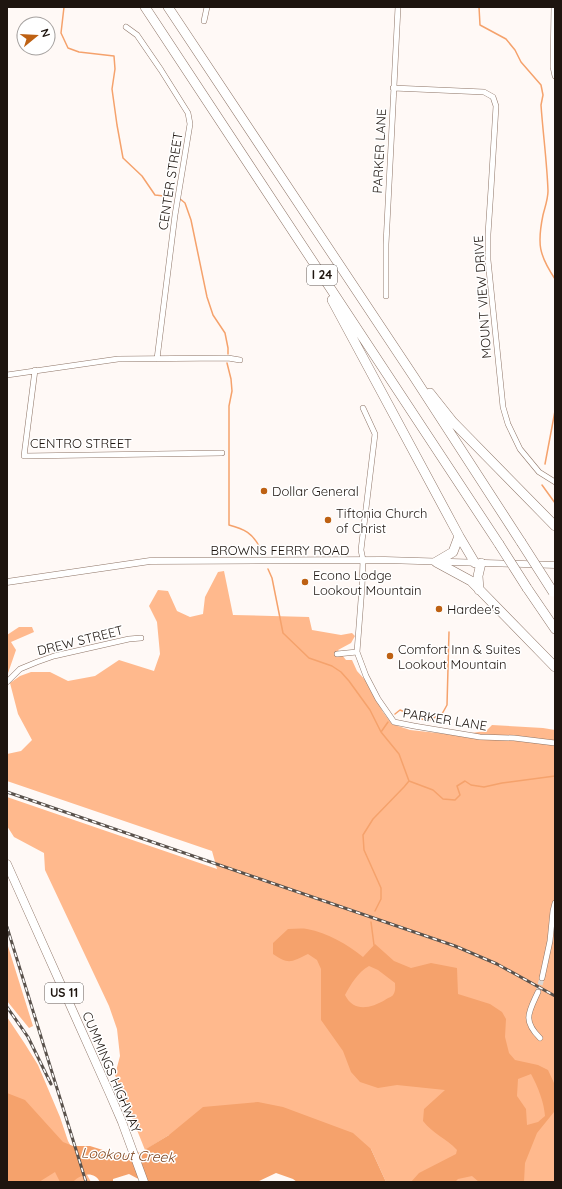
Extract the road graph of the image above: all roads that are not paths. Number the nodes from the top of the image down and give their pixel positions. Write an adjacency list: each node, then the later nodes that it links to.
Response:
1 (145, 7): 10 (highway, I 24)
2 (168, 7): 16 (highway, I 24)
3 (206, 7): 6 (street)
4 (398, 7): 9 (street, PARKER LANE)
5 (554, 7): 8 (street)
6 (204, 21)
7 (126, 27): 12 (street, CENTER STREET)
8 (555, 76)
9 (393, 88): 11 (street, PARKER LANE); 19 (street, MOUNT VIEW DRIVE)
10 (303, 247): 21 (highway); 29 (highway, I 24, bridge)
11 (386, 296)
12 (157, 359): 13 (street); 14 (street)
13 (240, 360)
14 (35, 370): 15 (street); 18 (street, CENTRO STREET)
15 (7, 375)
16 (414, 378): 20 (highway); 28 (highway, I 24, bridge)
17 (363, 408): 22 (street, PARKER LANE)
18 (222, 453)
19 (555, 482)
20 (555, 526)
21 (459, 536): 23 (highway); 24 (highway)
22 (364, 560): 23 (street, BROWNS FERRY ROAD); 26 (street, BROWNS FERRY ROAD); 31 (street, PARKER LANE)
23 (436, 562): 24 (street, BROWNS FERRY ROAD); 27 (highway)
24 (478, 563): 25 (street, BROWNS FERRY ROAD); 27 (highway)
25 (555, 565)
26 (7, 582)
27 (479, 590): 33 (highway)
28 (554, 593)
29 (555, 629)
30 (141, 638): 34 (street, DREW STREET)
31 (357, 652): 32 (street); 35 (street, PARKER LANE)
32 (337, 654)
33 (555, 667)
34 (7, 682)
35 (555, 743)
36 (7, 864): 41 (main road, CUMMINGS HIGHWAY / US 11)
37 (555, 903): 38 (street)
38 (542, 978)
39 (538, 992): 40 (street)
40 (540, 1038)
41 (144, 1182)

